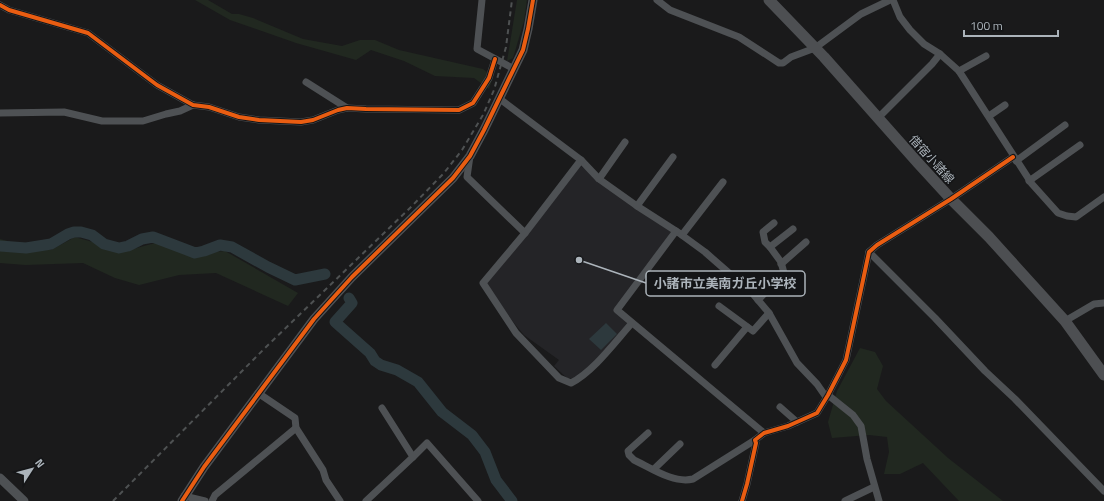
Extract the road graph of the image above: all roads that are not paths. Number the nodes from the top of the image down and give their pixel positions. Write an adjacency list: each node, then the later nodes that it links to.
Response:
1 (482, 0): 10 (street)
2 (533, 0): 11 (street)
3 (657, 0): 7 (street)
4 (769, 0): 7 (main road, 借宿小諸線)
5 (891, 0): 7 (street); 8 (street)
6 (0, 5): 15 (street)
7 (815, 48): 20 (main road, 借宿小諸線)
8 (940, 54): 12 (street); 20 (street)
9 (986, 56): 12 (street)
10 (495, 59): 11 (street); 17 (street)
11 (514, 69): 14 (street)
12 (959, 71): 19 (street)
13 (306, 82): 17 (street)
14 (500, 99): 24 (street); 27 (street)
15 (193, 105): 17 (street); 18 (street)
16 (1005, 105): 19 (street)
17 (347, 108)
18 (0, 113)
19 (989, 116): 26 (street)
20 (878, 118): 32 (main road, 借宿小諸線)
21 (1066, 125): 26 (street)
22 (625, 142): 28 (street)
23 (1080, 145): 29 (street)
24 (470, 156): 36 (street); 51 (street)
25 (673, 157): 33 (street)
26 (1015, 159): 29 (street); 32 (street)
27 (581, 160): 28 (street); 36 (street)
28 (599, 178): 33 (street)
29 (1030, 181): 31 (street)
30 (723, 182): 37 (street)
31 (1104, 197)
32 (951, 199): 40 (street); 46 (main road, 借宿小諸線)
33 (637, 206): 37 (street)
34 (774, 223): 39 (street)
35 (793, 229): 39 (street)
36 (525, 233): 47 (street)
37 (679, 233): 42 (street); 47 (street)
38 (806, 242): 41 (street)
39 (770, 247): 41 (street)
40 (869, 252): 52 (street); 65 (street)
41 (781, 264): 42 (street)
42 (758, 300): 45 (street)
43 (1104, 303): 46 (street)
44 (719, 306): 48 (street)
45 (770, 313): 48 (street); 52 (street)
46 (1065, 321): 50 (main road, 借宿小諸線)
47 (632, 323): 58 (street)
48 (747, 327): 49 (street)
49 (716, 365)
50 (1104, 374)
51 (258, 393): 56 (street); 66 (street)
52 (827, 396): 55 (street); 64 (street)
53 (780, 407): 55 (street)
54 (382, 408): 61 (street)
55 (797, 422): 58 (street)
56 (296, 428): 69 (street); 70 (street)
57 (648, 433): 62 (street)
58 (764, 433): 59 (street)
59 (755, 440): 62 (street); 73 (street)
60 (680, 444): 62 (street)
61 (413, 457): 71 (street); 72 (street)
62 (654, 469)
63 (0, 478): 67 (street)
64 (874, 487): 74 (street); 75 (street)
65 (1104, 491)
66 (183, 498): 68 (street)
67 (24, 501)
68 (206, 501)
69 (212, 501)
70 (340, 501)
71 (366, 501)
72 (478, 501)
73 (742, 501)
74 (845, 501)
75 (879, 501)

